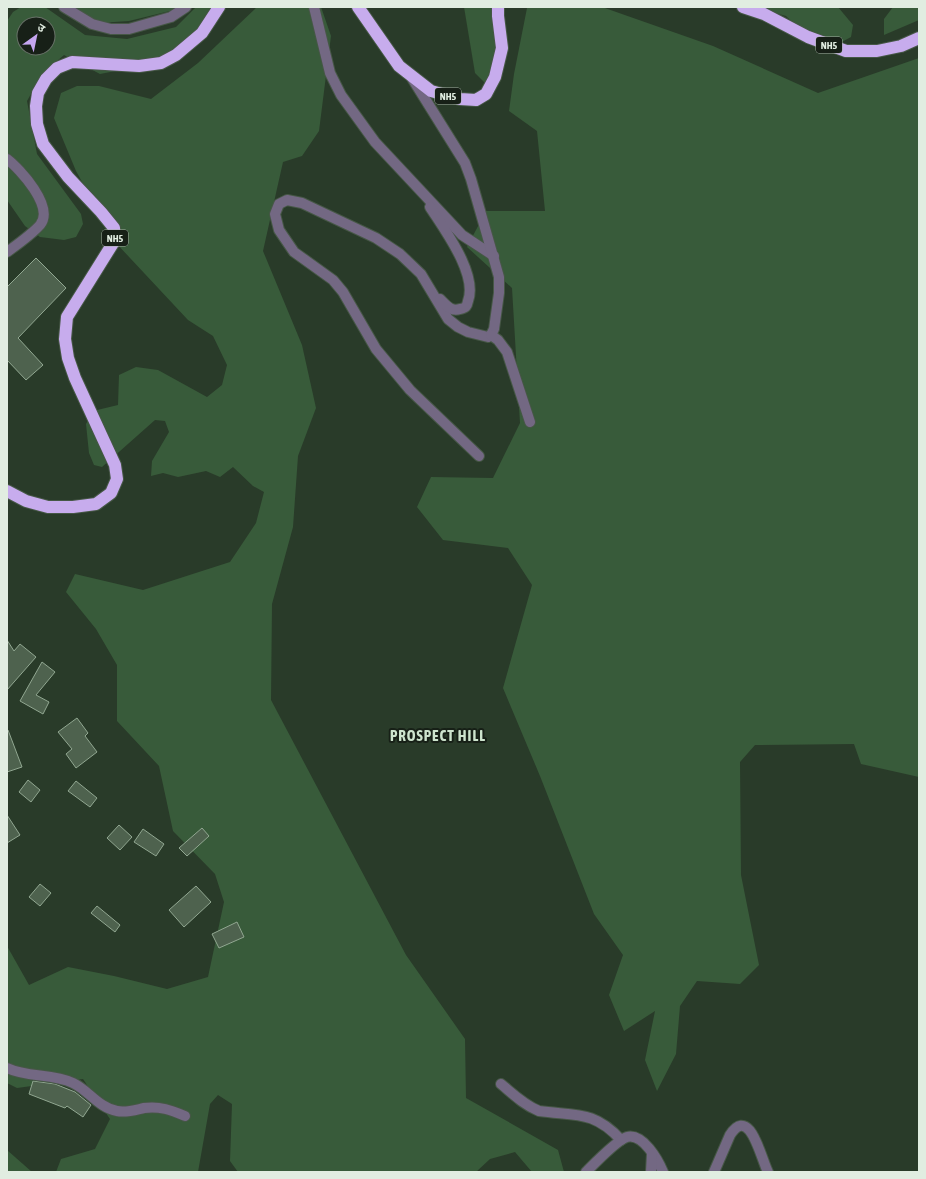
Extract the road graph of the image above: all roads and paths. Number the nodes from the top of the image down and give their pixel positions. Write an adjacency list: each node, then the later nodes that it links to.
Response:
1 (64, 7): 2 (street)
2 (186, 7)
3 (219, 7): 18 (highway, NH5)
4 (314, 7): 11 (street)
5 (358, 7): 9 (highway, NH5)
6 (498, 7): 9 (highway, NH5)
7 (743, 7): 8 (highway, NH5)
8 (919, 38)
9 (410, 74): 13 (street)
10 (7, 159): 12 (street)
11 (414, 184): 13 (street); 14 (street)
12 (7, 252)
13 (494, 256): 15 (street)
14 (430, 289): 15 (street); 17 (street)
15 (491, 335): 16 (street)
16 (530, 422)
17 (479, 456)
18 (7, 491)
19 (7, 1068): 21 (street)
20 (501, 1084): 22 (street)
21 (185, 1116)
22 (621, 1140): 23 (street); 24 (street)
23 (652, 1153): 25 (street); 26 (street)
24 (586, 1172)
25 (651, 1172)
26 (663, 1172)
27 (714, 1172): 28 (street)
28 (768, 1172)

